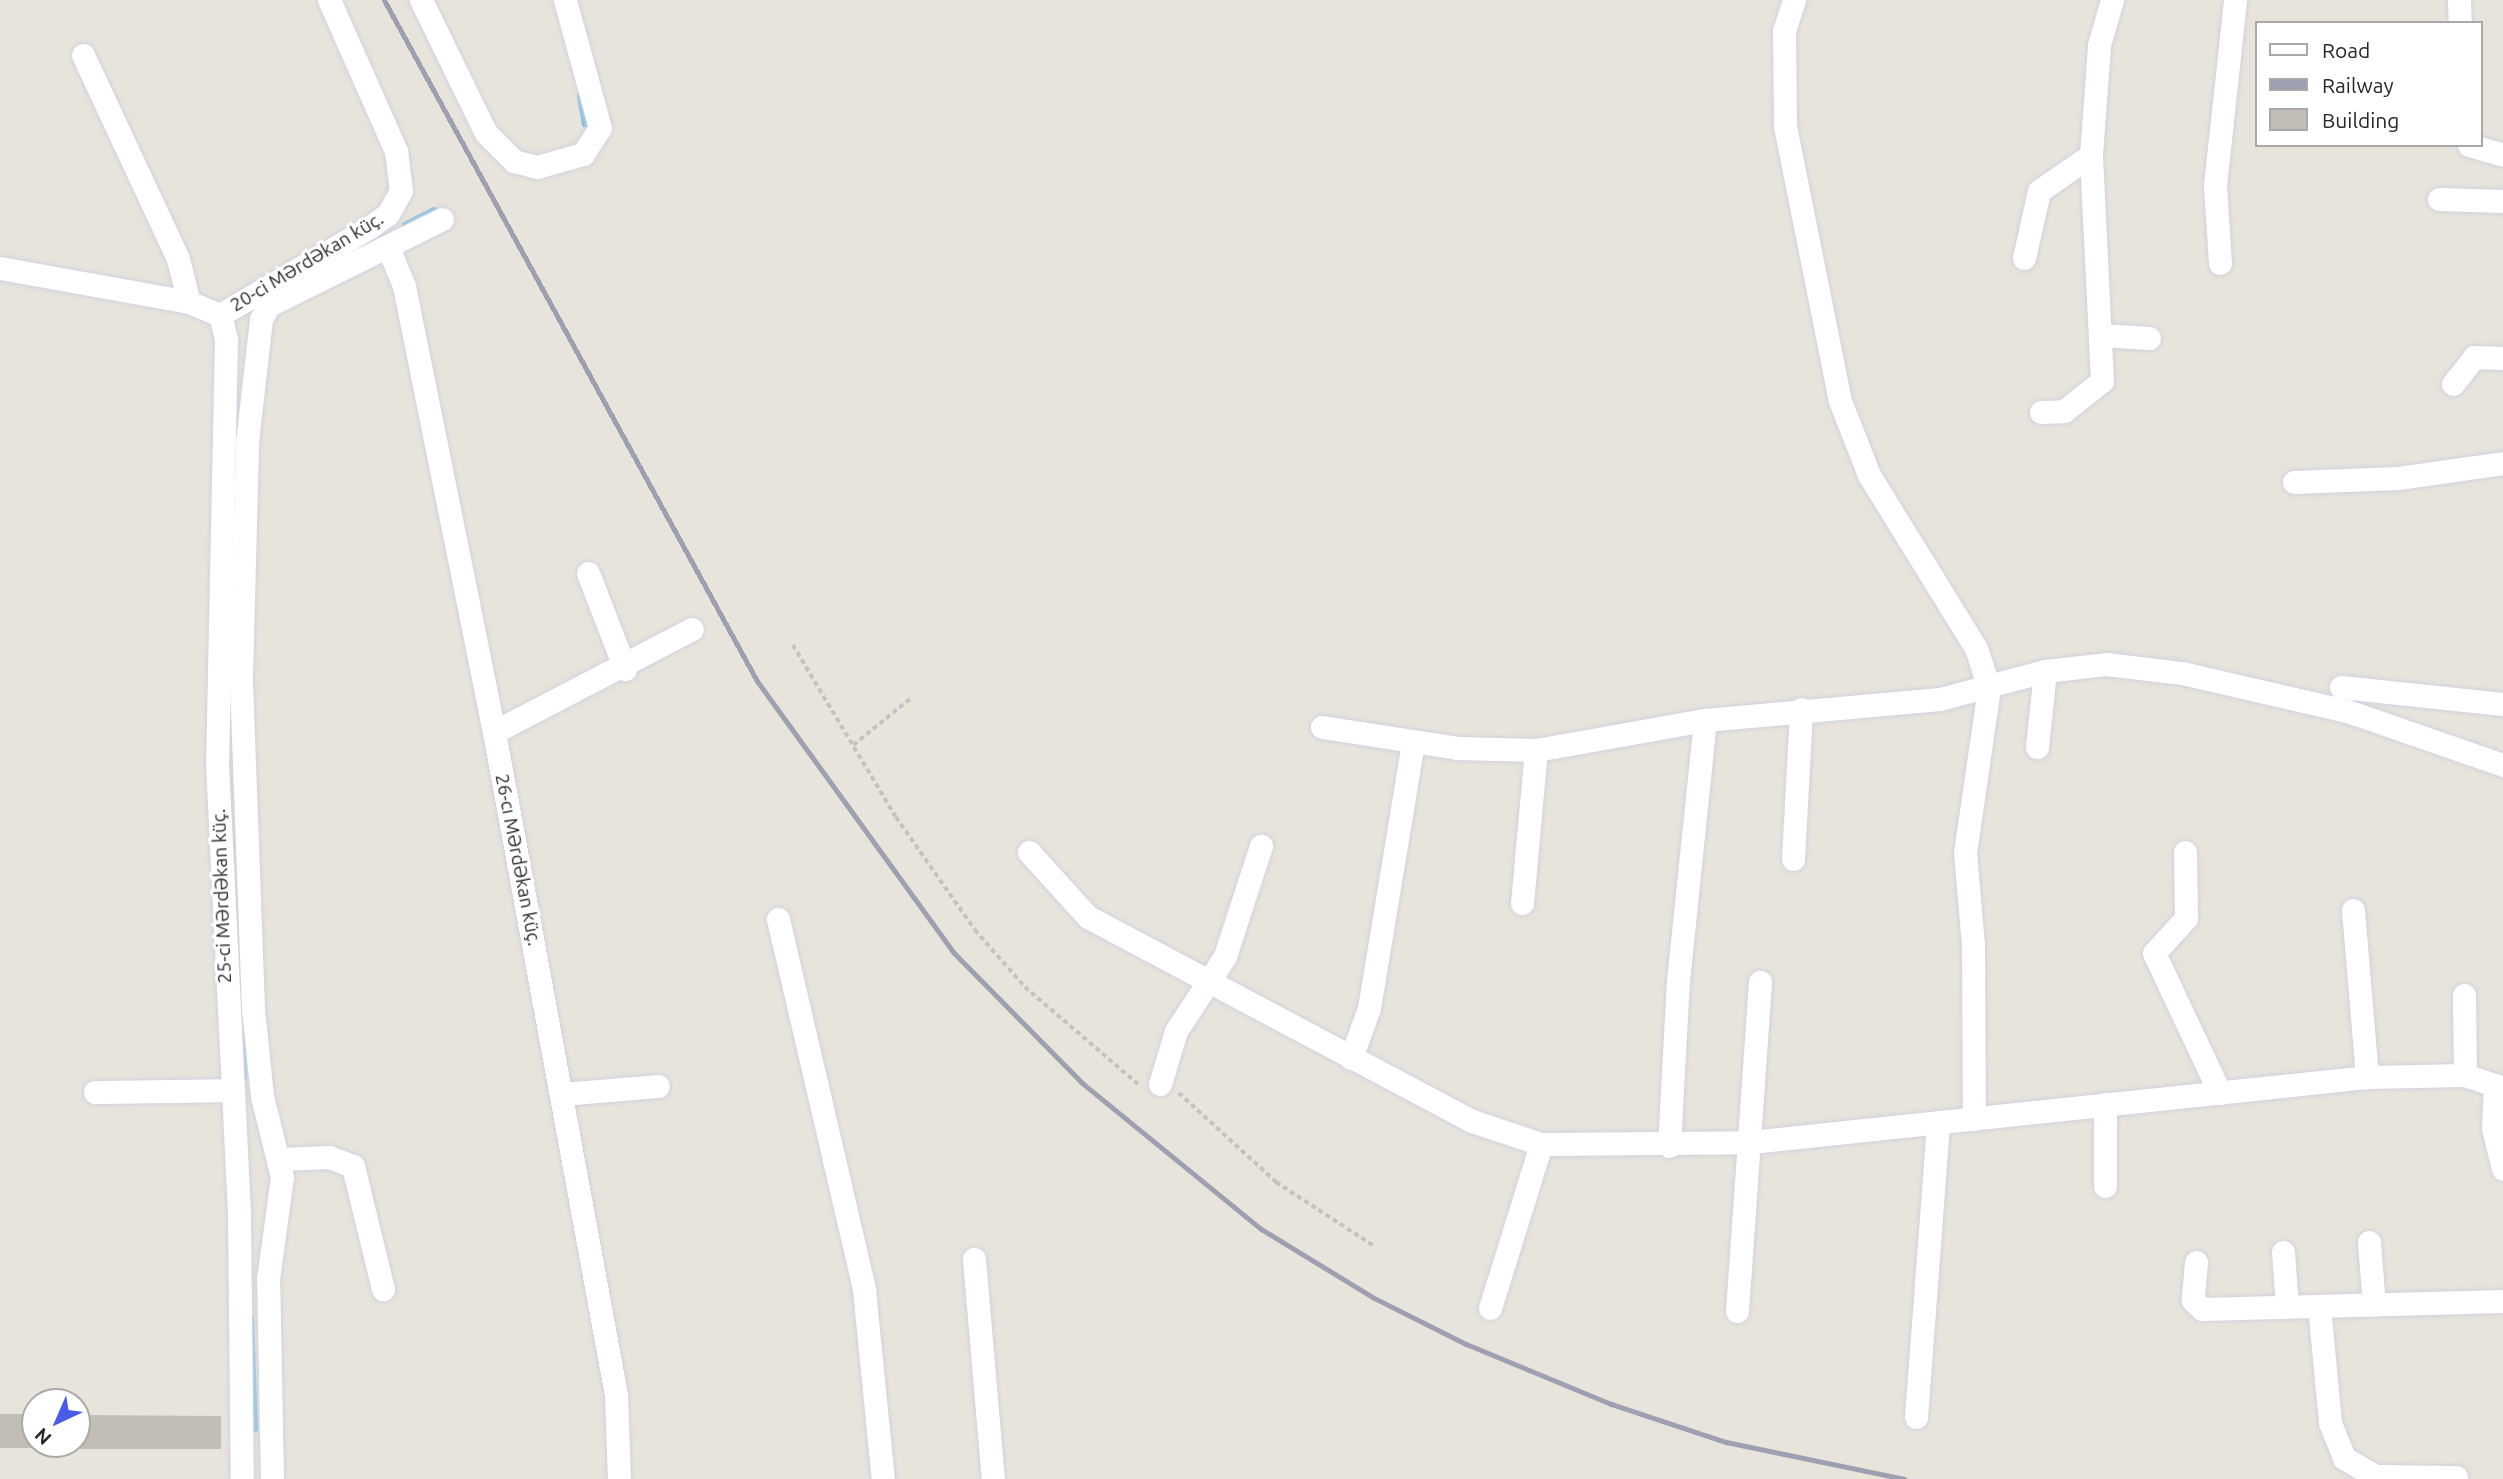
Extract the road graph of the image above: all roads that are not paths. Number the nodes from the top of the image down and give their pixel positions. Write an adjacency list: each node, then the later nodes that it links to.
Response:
1 (329, 0): 21 (street, 20-ci Mərdəkan küç.)
2 (421, 0): 3 (street)
3 (565, 0)
4 (1794, 0): 34 (street)
5 (2112, 0): 11 (street)
6 (2235, 0): 18 (street)
7 (2459, 0): 8 (street)
8 (2460, 21)
9 (83, 55): 20 (street)
10 (2476, 147): 12 (street)
11 (2091, 155): 17 (street); 22 (street)
12 (2503, 155)
13 (2439, 199): 14 (street)
14 (2503, 201)
15 (442, 219): 16 (street)
16 (388, 247): 39 (street, 26-cı Mərdəkan küç.); 70 (street)
17 (2024, 258)
18 (2220, 263)
19 (0, 268): 20 (street, 20-ci Mərdəkan küç.)
20 (189, 302): 21 (street, 20-ci Mərdəkan küç.)
21 (220, 314): 60 (street, 25-ci Mərdəkan küç.)
22 (2101, 335): 23 (street); 26 (street)
23 (2149, 338)
24 (2503, 358): 25 (street)
25 (2453, 384)
26 (2040, 412)
27 (2503, 463): 28 (street)
28 (2294, 482)
29 (588, 573): 31 (street)
30 (692, 629): 31 (street)
31 (625, 669): 39 (street)
32 (2045, 671): 34 (street); 41 (street); 43 (street)
33 (2341, 687): 35 (street)
34 (1989, 688): 36 (street); 65 (street)
35 (2503, 704)
36 (1801, 709): 37 (street); 47 (street)
37 (1705, 720): 42 (street); 69 (street)
38 (1322, 727): 40 (street)
39 (494, 732): 63 (street, 26-cı Mərdəkan küç.)
40 (1413, 742): 42 (street); 54 (street)
41 (2037, 747)
42 (1536, 750): 48 (street)
43 (2503, 765)
44 (1261, 846): 52 (street)
45 (1028, 852): 52 (street)
46 (2185, 852): 62 (street)
47 (1793, 859)
48 (1522, 903)
49 (2353, 910): 56 (street)
50 (778, 919): 89 (street)
51 (1760, 982): 67 (street)
52 (1208, 985): 54 (street); 57 (street)
53 (2465, 995): 55 (street)
54 (1351, 1058): 68 (street)
55 (2465, 1075): 56 (street); 59 (street)
56 (2367, 1077): 62 (street)
57 (1160, 1084)
58 (658, 1086): 63 (street)
59 (2499, 1086): 71 (street)
60 (230, 1090): 61 (street); 86 (street, 25-ci Mərdəkan küç.)
61 (95, 1092)
62 (2220, 1093): 64 (street)
63 (561, 1094): 88 (street, 26-cı Mərdəkan küç.)
64 (2105, 1104): 65 (street); 72 (street)
65 (1974, 1119): 66 (street)
66 (1938, 1124): 67 (street); 84 (street)
67 (1751, 1142): 69 (street); 83 (street)
68 (1541, 1144): 69 (street); 82 (street)
69 (1669, 1146)
70 (280, 1159): 77 (street); 87 (street)
71 (2503, 1169)
72 (2105, 1186)
73 (2369, 1242): 79 (street)
74 (2283, 1252): 81 (street)
75 (974, 1259): 90 (street)
76 (2196, 1262): 81 (street)
77 (383, 1289)
78 (2503, 1301): 79 (street)
79 (2374, 1305): 80 (street)
80 (2319, 1306): 81 (street); 85 (street)
81 (2287, 1307)
82 (1490, 1308)
83 (1737, 1311)
84 (1916, 1418)
85 (2456, 1477)
86 (242, 1479)
87 (272, 1479)
88 (618, 1479)
89 (883, 1479)
90 (993, 1479)

